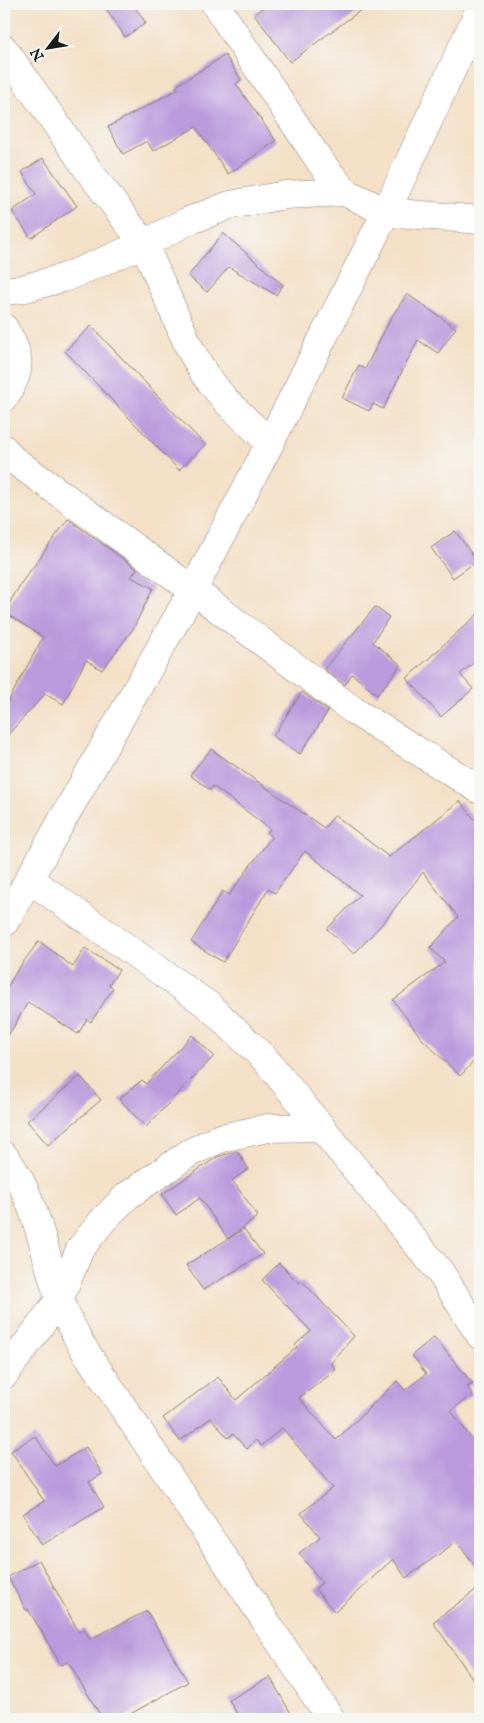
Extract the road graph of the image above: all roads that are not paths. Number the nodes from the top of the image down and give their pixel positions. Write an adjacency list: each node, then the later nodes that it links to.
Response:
1 (215, 4): 4 (street)
2 (480, 9): 5 (street)
3 (4, 49): 7 (street)
4 (345, 192): 5 (street); 7 (street)
5 (386, 212): 6 (street); 11 (street)
6 (480, 220)
7 (144, 244): 8 (street); 11 (street)
8 (4, 291)
9 (4, 328): 10 (street)
10 (4, 397)
11 (270, 443): 13 (street)
12 (4, 449): 13 (street)
13 (193, 590): 14 (street); 15 (street)
14 (480, 790)
15 (29, 879): 16 (street); 17 (street)
16 (4, 923)
17 (321, 1127): 19 (street); 20 (street)
18 (4, 1156): 19 (street)
19 (59, 1300): 21 (street); 22 (street)
20 (480, 1335)
21 (4, 1375)
22 (331, 1719)

